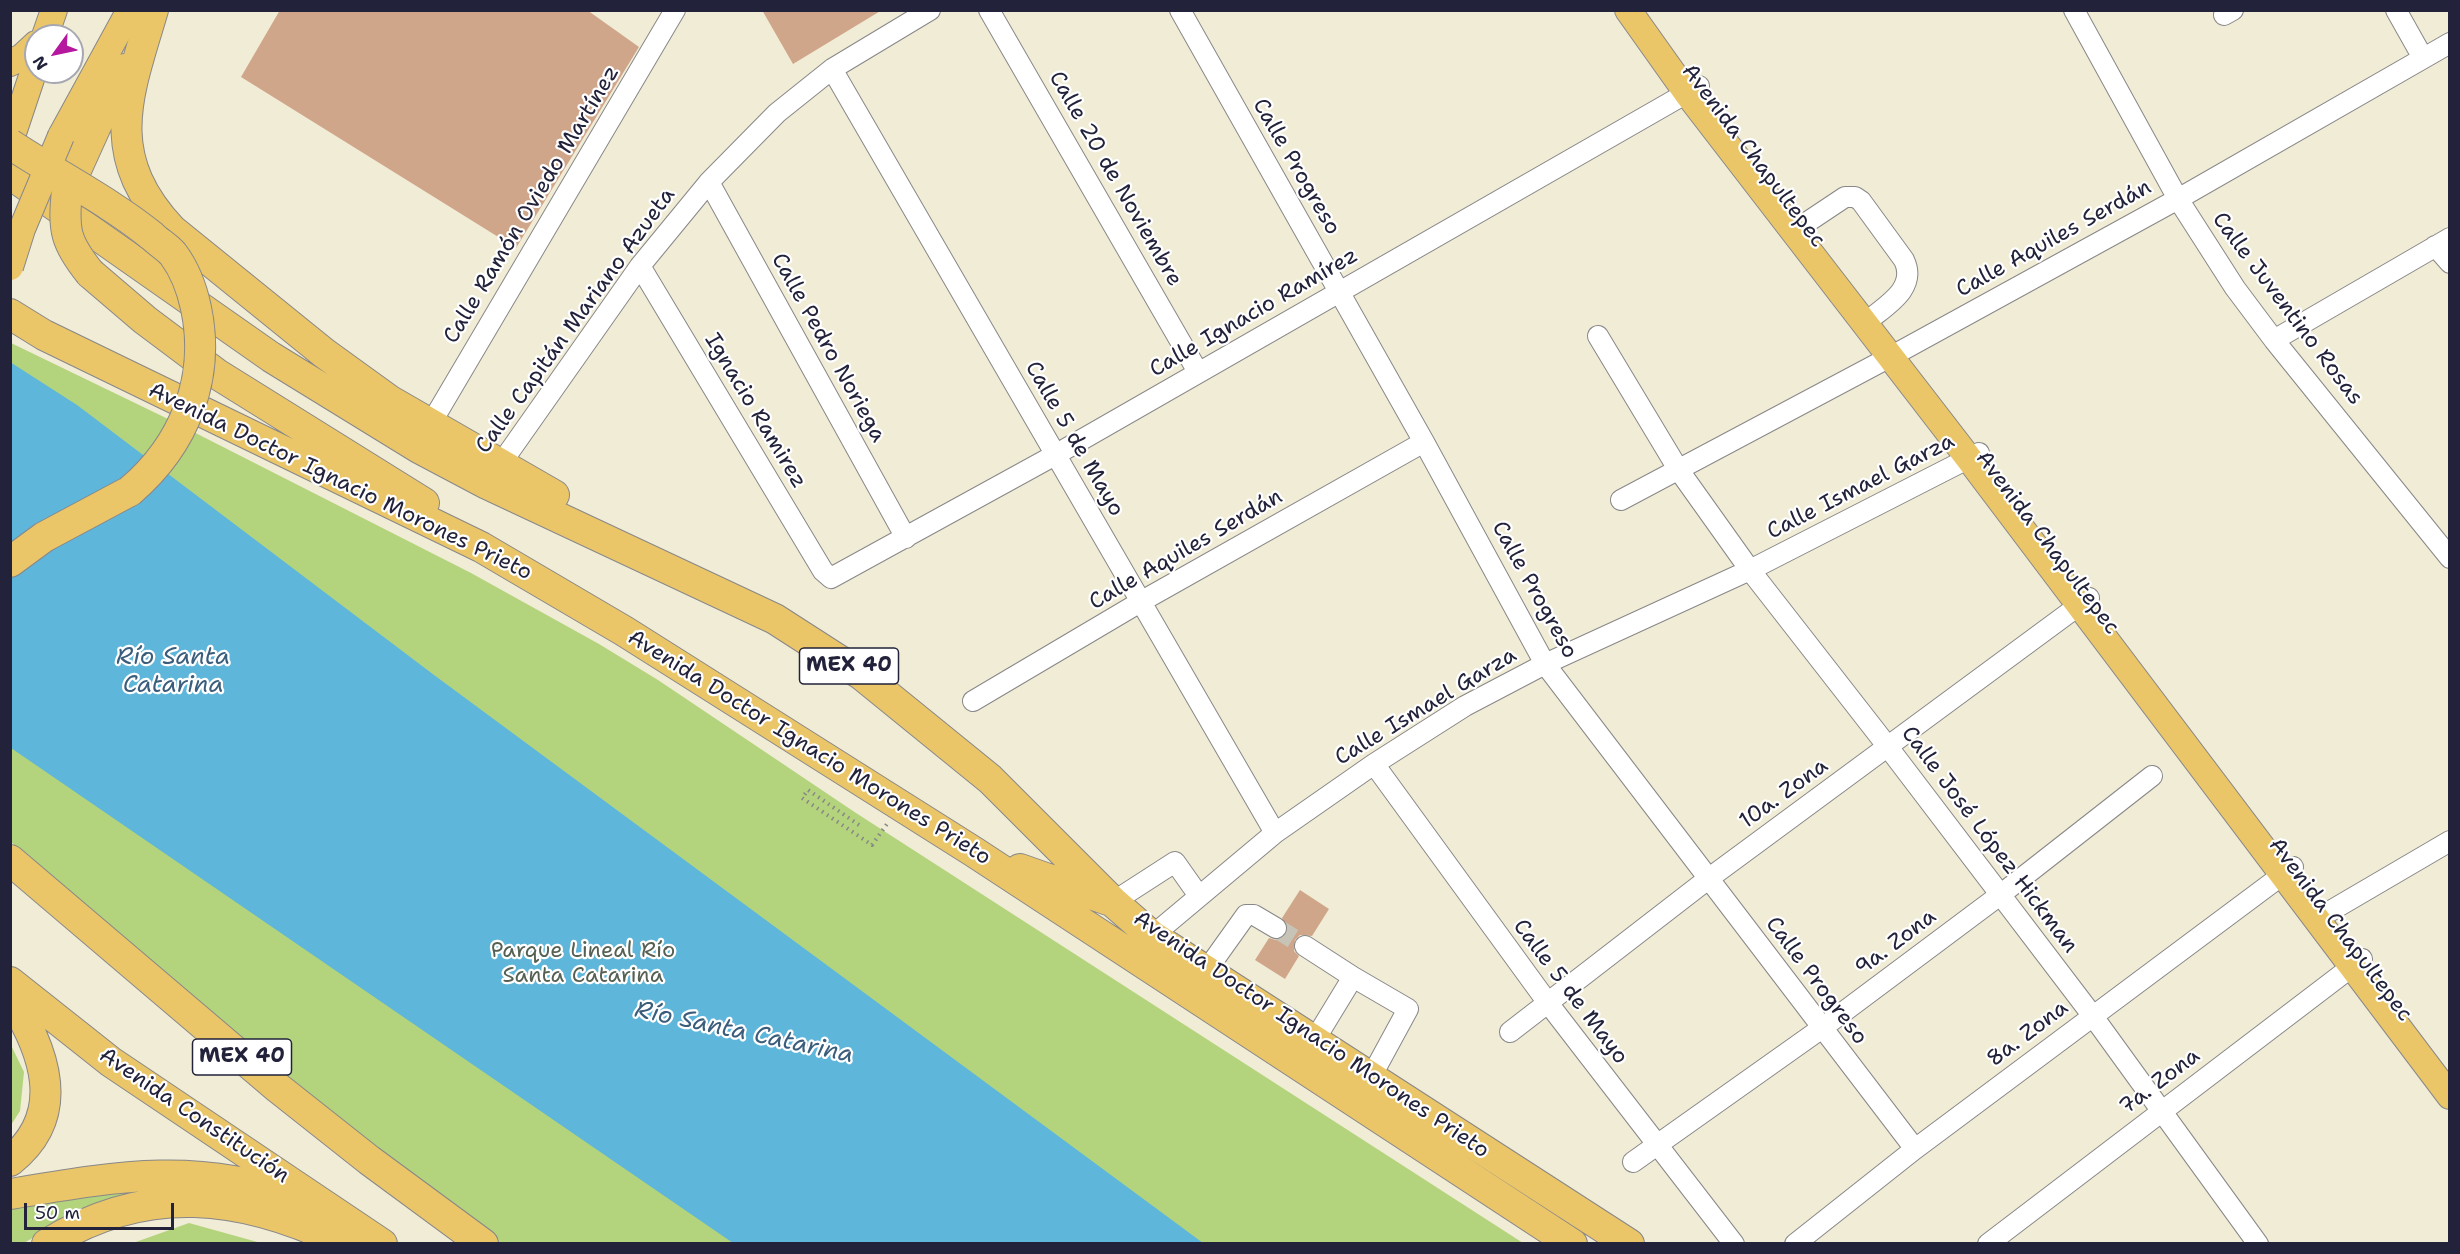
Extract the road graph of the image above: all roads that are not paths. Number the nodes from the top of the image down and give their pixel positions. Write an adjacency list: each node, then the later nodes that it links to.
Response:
1 (675, 10): 33 (street, Calle Ramón Oviedo Martínez)
2 (930, 10): 14 (street, Calle Capitán Mariano Azueta)
3 (989, 10): 32 (street, Calle 20 de Noviembre)
4 (1180, 10): 26 (street, Calle Progreso)
5 (1628, 10): 16 (main road)
6 (1645, 10): 16 (main road, Avenida Chapultepec)
7 (2074, 10): 20 (street, Calle Juventino Rosas)
8 (2396, 10): 12 (street)
9 (143, 17): 25 (main road, bridge); 33 (highway); 41 (highway, bridge)
10 (2450, 43): 12 (street, Calle Aquiles Serdán)
11 (24, 55): 13 (main road)
12 (2423, 58): 20 (street, Calle Aquiles Serdán)
13 (10, 63)
14 (832, 69): 19 (street, Calle Capitán Mariano Azueta); 35 (street, Calle 5 de Mayo)
15 (30, 84): 17 (main road)
16 (1693, 89): 21 (main road, Avenida Chapultepec); 26 (street, Calle Ignacio Ramírez)
17 (14, 134): 43 (highway, bridge)
18 (10, 174): 38 (highway)
19 (709, 182): 24 (street, Calle Capitán Mariano Azueta); 40 (street, Calle Pedro Noriega)
20 (2178, 198): 30 (street, Calle Juventino Rosas); 31 (street, Calle Aquiles Serdán)
21 (1799, 227): 28 (main road, Avenida Chapultepec); 28 (street)
22 (2442, 242): 23 (street); 30 (street)
23 (2450, 263)
24 (640, 266): 38 (street, Calle Capitán Mariano Azueta); 45 (street, Ignacio Ramirez)
25 (10, 267)
26 (1340, 292): 32 (street, Calle Ignacio Ramírez); 34 (street, Calle Progreso)
27 (10, 314): 41 (highway, Avenida Doctor Ignacio Morones Prieto)
28 (1870, 319): 31 (main road, Avenida Chapultepec)
29 (1598, 336): 37 (street, Calle José López Hickman)
30 (2274, 340): 42 (street, Calle Juventino Rosas)
31 (1896, 354): 36 (main road, Avenida Chapultepec); 37 (street, Calle Aquiles Serdán)
32 (1198, 372): 35 (street, Calle Ignacio Ramírez)
33 (430, 425): 38 (highway)
34 (1424, 442): 46 (street, Calle Aquiles Serdán); 48 (street, Calle Progreso)
35 (1055, 455): 40 (street, Calle Ignacio Ramírez); 46 (street, Calle 5 de Mayo)
36 (1974, 456): 44 (street, Calle Ismael Garza); 47 (main road, Avenida Chapultepec)
37 (1678, 469): 39 (street, Calle Aquiles Serdán); 44 (street, Calle José López Hickman)
38 (493, 475): 61 (highway, Avenida Doctor Ignacio Morones Prieto / MEX 40)
39 (1621, 500)
40 (906, 538): 45 (street, Calle Ignacio Ramírez)
41 (481, 547): 55 (highway, Avenida Doctor Ignacio Morones Prieto)
42 (2450, 558)
43 (10, 562)
44 (1750, 570): 48 (street, Calle Ismael Garza); 50 (street, Calle José López Hickman)
45 (831, 578)
46 (1142, 602): 49 (street, Calle Aquiles Serdán); 53 (street, Calle 5 de Mayo)
47 (2084, 602): 50 (street, 10a. Zona); 57 (main road, Avenida Chapultepec)
48 (1545, 664): 51 (street, Calle Ismael Garza); 58 (street, Calle Progreso)
49 (973, 701)
50 (1888, 747): 58 (street, 10a. Zona); 59 (street, Calle José López Hickman)
51 (1374, 764): 53 (street, Calle Ismael Garza); 71 (street, Calle 5 de Mayo)
52 (2152, 776): 59 (street, 9a. Zona)
53 (1275, 833): 60 (street, Calle Ismael Garza)
54 (2450, 841): 62 (street)
55 (974, 852): 61 (highway); 90 (highway, Avenida Doctor Ignacio Morones Prieto)
56 (10, 860): 89 (highway, MEX 40)
57 (2288, 871): 62 (main road, Avenida Chapultepec); 66 (main road); 72 (street, 8a. Zona)
58 (1708, 879): 71 (street, 10a. Zona); 73 (street, Calle Progreso)
59 (2000, 895): 72 (street, Calle José López Hickman); 73 (street, 9a. Zona)
60 (1199, 896): 61 (street); 64 (street, Calle Ismael Garza)
61 (1113, 902): 64 (highway, Avenida Doctor Ignacio Morones Prieto / MEX 40)
62 (2327, 913): 66 (main road, Avenida Chapultepec)
63 (1276, 928): 67 (street)
64 (1152, 936): 67 (highway, Avenida Doctor Ignacio Morones Prieto / MEX 40)
65 (1305, 946): 68 (street)
66 (2357, 963): 76 (main road, Avenida Chapultepec); 78 (main road); 79 (street, 7a. Zona)
67 (1206, 971): 75 (highway, Avenida Doctor Ignacio Morones Prieto / MEX 40)
68 (1353, 977): 75 (street); 77 (street)
69 (10, 981): 85 (highway, Avenida Constitución)
70 (10, 996): 82 (highway)
71 (1548, 1003): 74 (street, 10a. Zona); 80 (street, Calle 5 de Mayo)
72 (2092, 1015): 79 (street, Calle José López Hickman); 81 (street, 8a. Zona)
73 (1822, 1028): 80 (street, 9a. Zona); 81 (street, Calle Progreso)
74 (1510, 1032)
75 (1314, 1041): 77 (highway, Avenida Doctor Ignacio Morones Prieto / MEX 40)
76 (2450, 1075)
77 (1371, 1077): 91 (highway, Avenida Doctor Ignacio Morones Prieto / MEX 40)
78 (2450, 1096)
79 (2162, 1112): 94 (street, 7a. Zona); 95 (street, Calle José López Hickman)
80 (1657, 1145): 83 (street, 9a. Zona); 92 (street, Calle 5 de Mayo)
81 (1915, 1149): 93 (street, 8a. Zona)
82 (10, 1161)
83 (1633, 1162)
84 (10, 1194): 85 (highway)
85 (337, 1212): 88 (highway, Avenida Constitución)
86 (47, 1244): 87 (highway)
87 (345, 1244)
88 (382, 1244)
89 (483, 1244)
90 (1572, 1244)
91 (1629, 1244)
92 (1734, 1244)
93 (1795, 1244)
94 (1988, 1244)
95 (2258, 1244)

